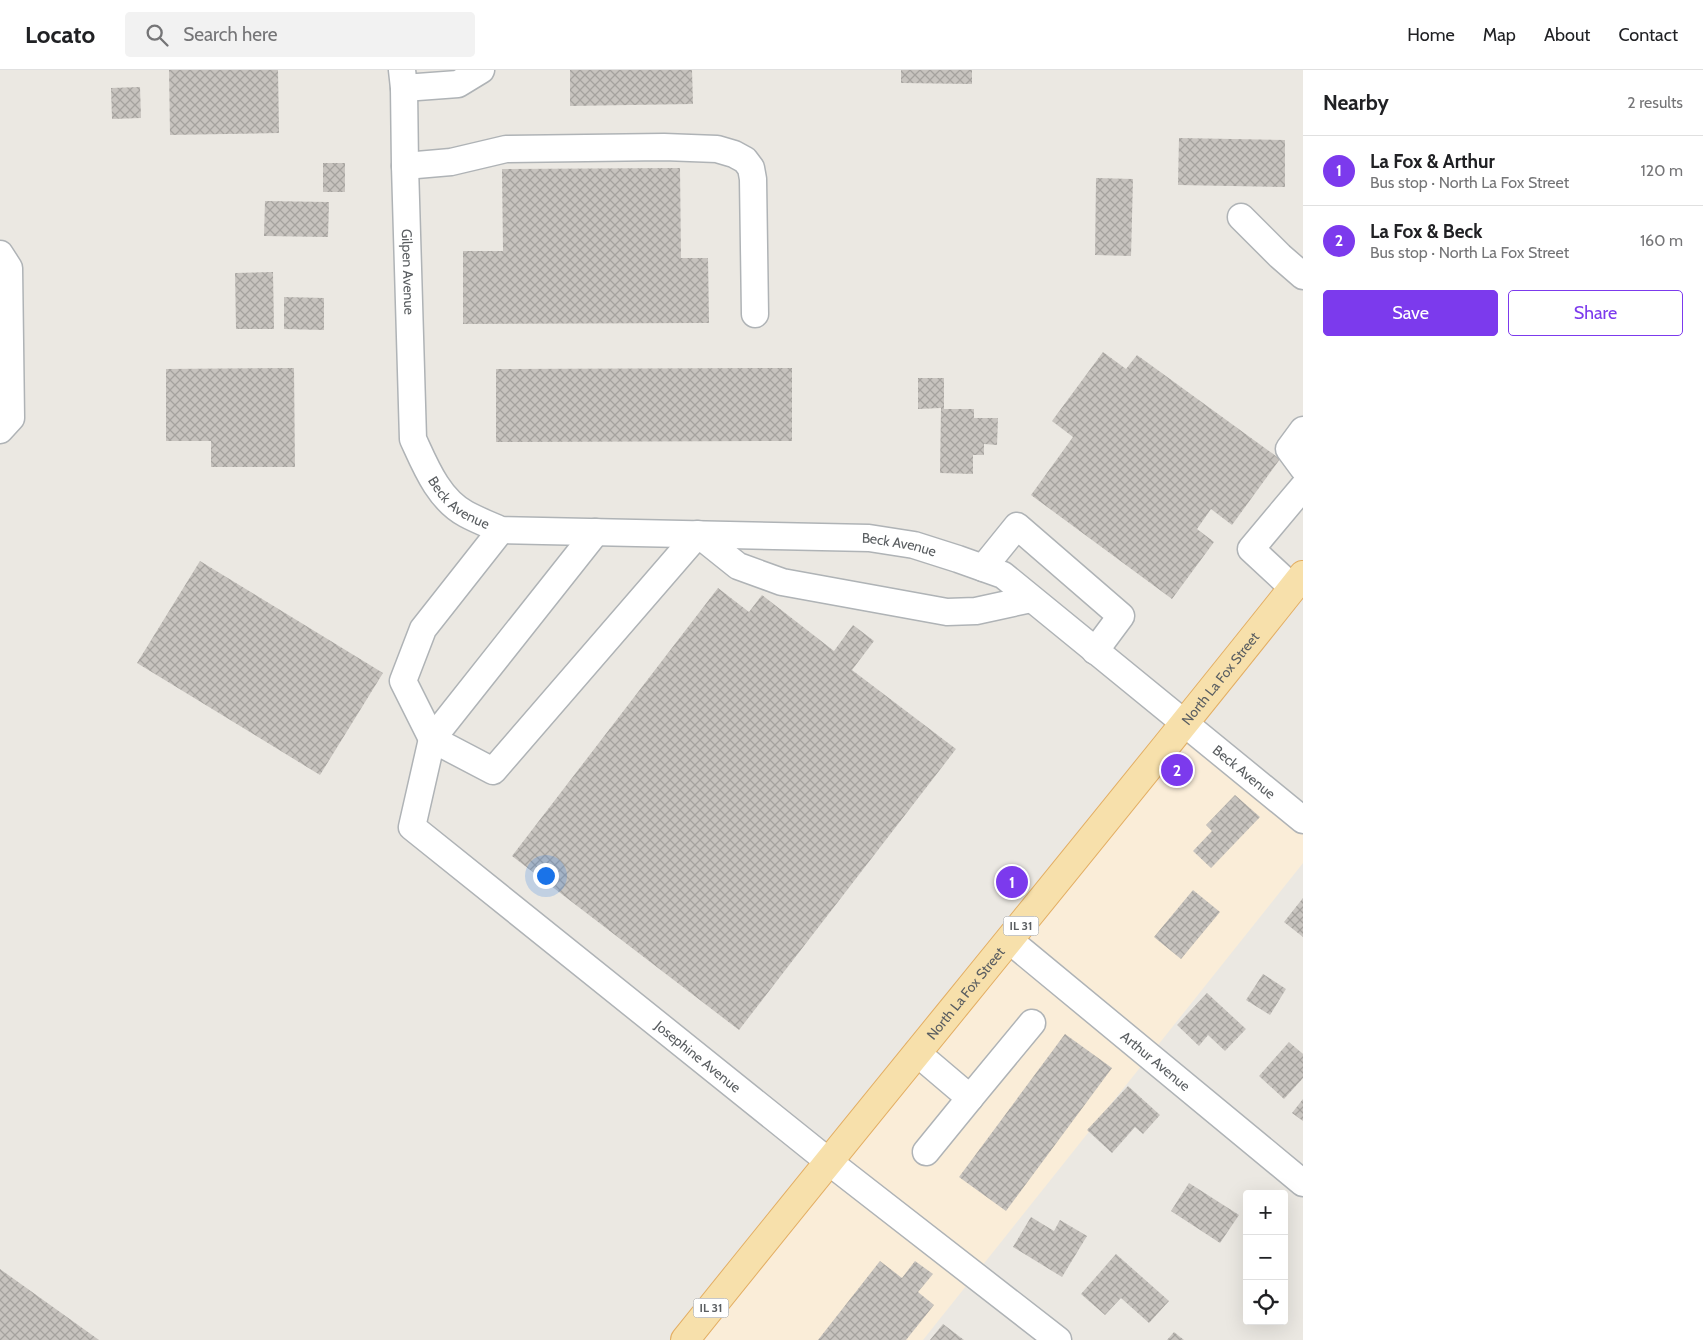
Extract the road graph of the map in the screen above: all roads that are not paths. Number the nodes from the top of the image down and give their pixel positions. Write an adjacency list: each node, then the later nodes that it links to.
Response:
1 (481, 70): 2 (street)
2 (403, 79): 3 (street, Gilpen Avenue)
3 (405, 166): 7 (street); 11 (street, Gilpen Avenue)
4 (1241, 216): 6 (street)
5 (0, 254): 8 (street)
6 (1303, 276)
7 (755, 314)
8 (0, 430)
9 (1303, 430): 10 (street)
10 (1303, 468)
11 (428, 471): 13 (street, Beck Avenue)
12 (1303, 487): 17 (street)
13 (501, 530): 14 (street, Beck Avenue); 21 (street)
14 (596, 532): 15 (street, Beck Avenue); 21 (street)
15 (698, 534): 16 (street, Beck Avenue); 18 (street); 21 (street)
16 (983, 568): 18 (street, Beck Avenue); 19 (street)
17 (1298, 582): 20 (main road, North La Fox Street / IL 31)
18 (1031, 599): 19 (street, Beck Avenue)
19 (1095, 651): 20 (street, Beck Avenue)
20 (1185, 724): 22 (street, Beck Avenue); 23 (main road, North La Fox Street / IL 31)
21 (432, 738): 28 (street, Josephine Avenue)
22 (1303, 820)
23 (1009, 940): 25 (main road, North La Fox Street / IL 31); 29 (street, Arthur Avenue)
24 (1032, 1023): 26 (street)
25 (917, 1053): 26 (street); 28 (main road, North La Fox Street / IL 31)
26 (970, 1098): 27 (street)
27 (926, 1152)
28 (828, 1161): 30 (main road, North La Fox Street / IL 31); 31 (street, Josephine Avenue)
29 (1303, 1183)
30 (685, 1340)
31 (1058, 1340)

